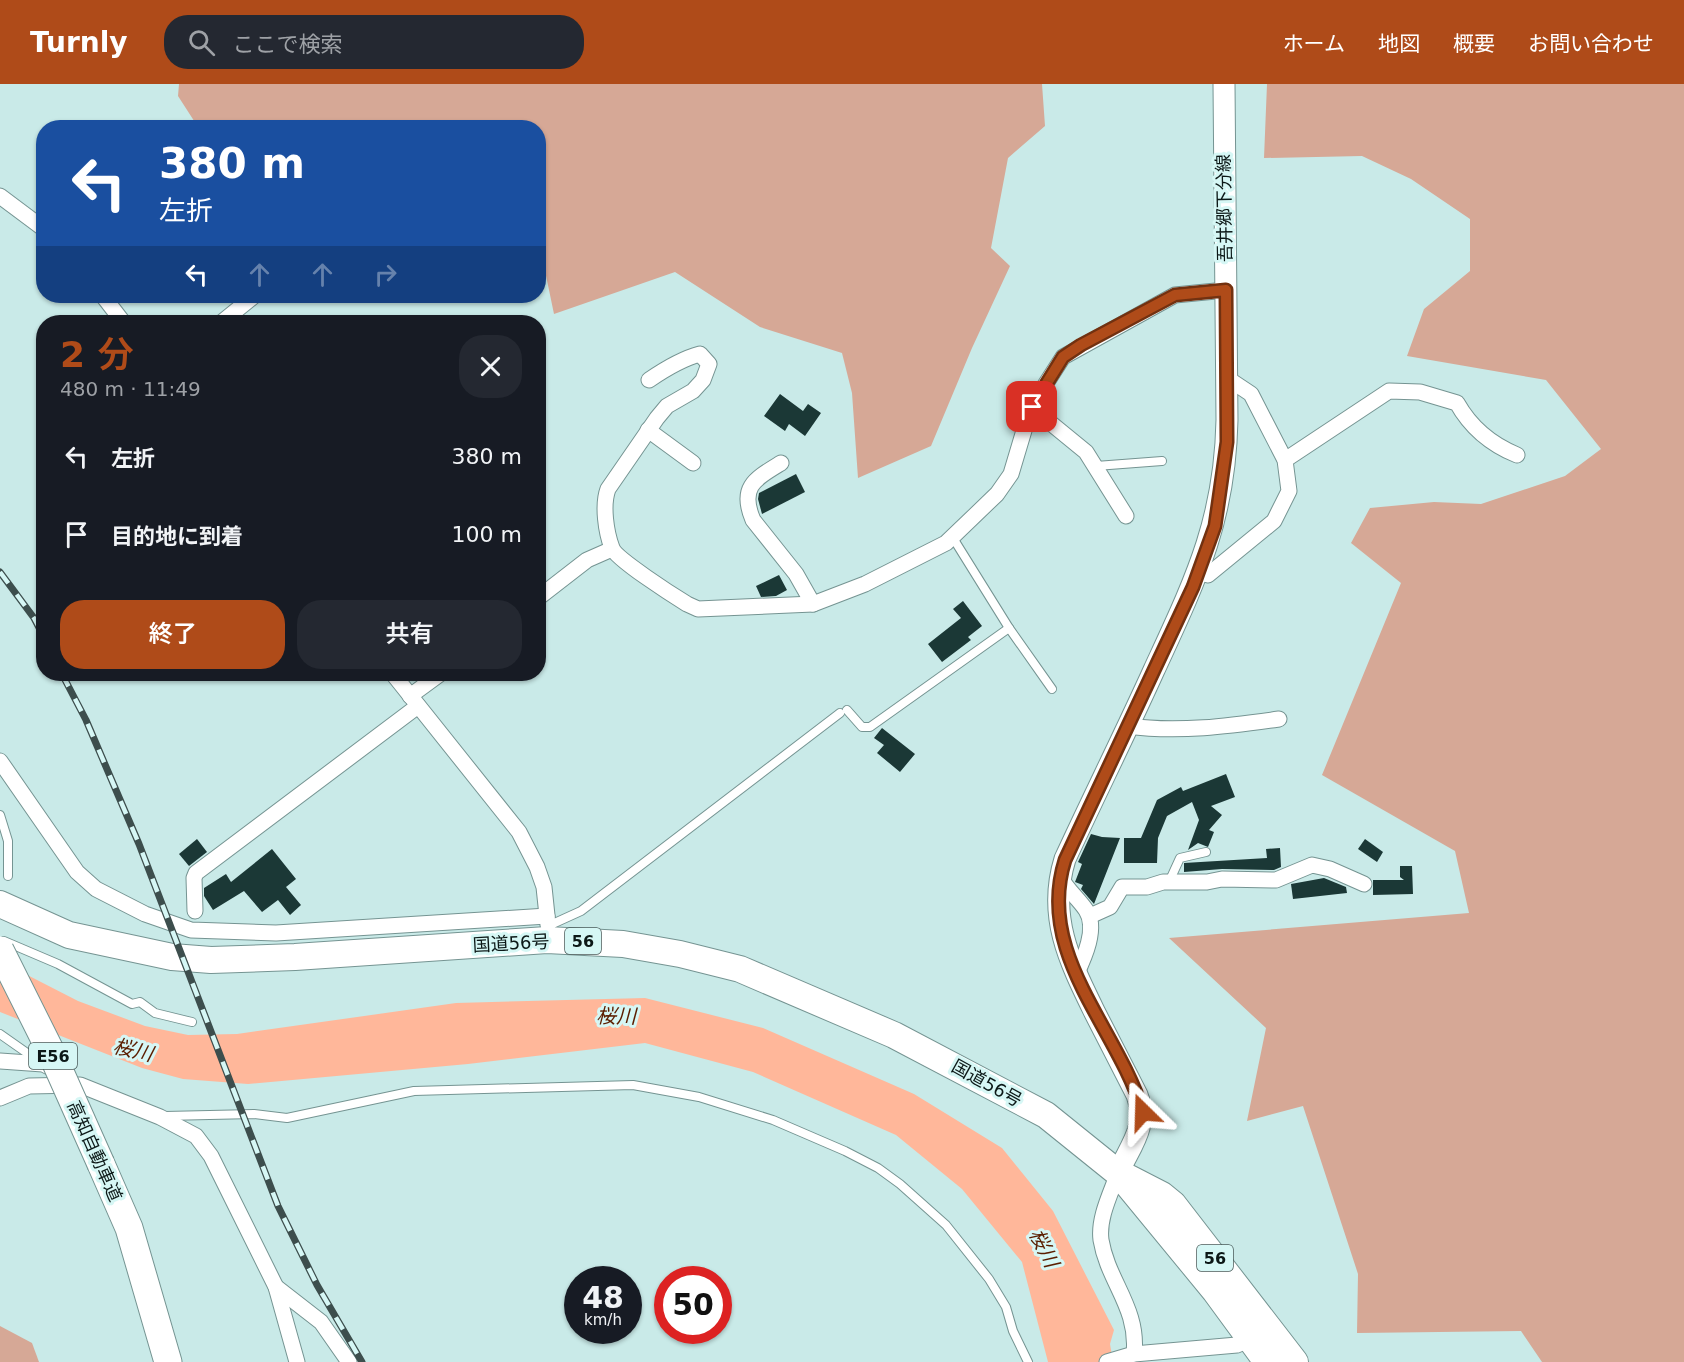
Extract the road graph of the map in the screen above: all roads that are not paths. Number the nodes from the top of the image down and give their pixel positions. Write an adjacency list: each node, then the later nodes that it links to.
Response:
1 (1224, 84): 4 (main road, 吾井郷下分線)
2 (0, 196): 3 (street)
3 (36, 223)
4 (1226, 290): 9 (main road, 吾井郷下分線); 11 (street)
5 (108, 303): 7 (street)
6 (245, 303): 8 (street)
7 (118, 315)
8 (231, 315)
9 (1227, 378): 14 (street); 22 (main road, 吾井郷下分線)
10 (649, 380): 12 (street)
11 (1032, 407): 18 (street); 20 (street)
12 (648, 430): 16 (street); 21 (street)
13 (1517, 455): 14 (street)
14 (1285, 460): 22 (street)
15 (1162, 461): 18 (lane)
16 (693, 463)
17 (782, 463): 24 (street)
18 (1096, 466): 19 (street)
19 (1126, 516)
20 (953, 538): 24 (street); 25 (lane)
21 (612, 549): 23 (street); 24 (street)
22 (1198, 573): 31 (main road, 吾井郷下分線)
23 (546, 592)
24 (813, 604)
25 (1009, 627): 28 (lane); 42 (lane)
26 (398, 681): 29 (street)
27 (433, 681): 29 (street)
28 (1052, 689)
29 (414, 701): 40 (street); 42 (street)
30 (1279, 719): 31 (street)
31 (1128, 726): 36 (main road, 吾井郷下分線)
32 (0, 761): 42 (street)
33 (0, 815): 35 (lane)
34 (1206, 852): 37 (lane)
35 (8, 876)
36 (1060, 876): 41 (street); 45 (main road, 吾井郷下分線)
37 (1168, 882): 38 (street); 41 (street)
38 (1364, 884)
39 (0, 904): 42 (highway, 国道56号 / 56)
40 (195, 911)
41 (1090, 916): 45 (street)
42 (547, 927): 53 (highway, 国道56号 / 56)
43 (0, 939): 46 (lane)
44 (0, 950): 57 (highway, 高知自動車道 / E56, bridge)
45 (1077, 975): 53 (main road, 吾井郷下分線)
46 (192, 1022)
47 (0, 1034): 49 (lane)
48 (0, 1061): 49 (street)
49 (43, 1064): 50 (street)
50 (91, 1089): 51 (street); 52 (street)
51 (0, 1098)
52 (160, 1117): 54 (street); 60 (lane)
53 (1118, 1173): 55 (highway, 国道56号 / 56); 56 (street); 62 (highway, 国道56号 / 56)
54 (276, 1287): 58 (street); 59 (street)
55 (1251, 1339): 56 (street); 61 (highway, 国道56号 / 56)
56 (1123, 1358)
57 (168, 1362)
58 (297, 1362)
59 (349, 1362)
60 (1028, 1362)
61 (1267, 1362)
62 (1295, 1362)

